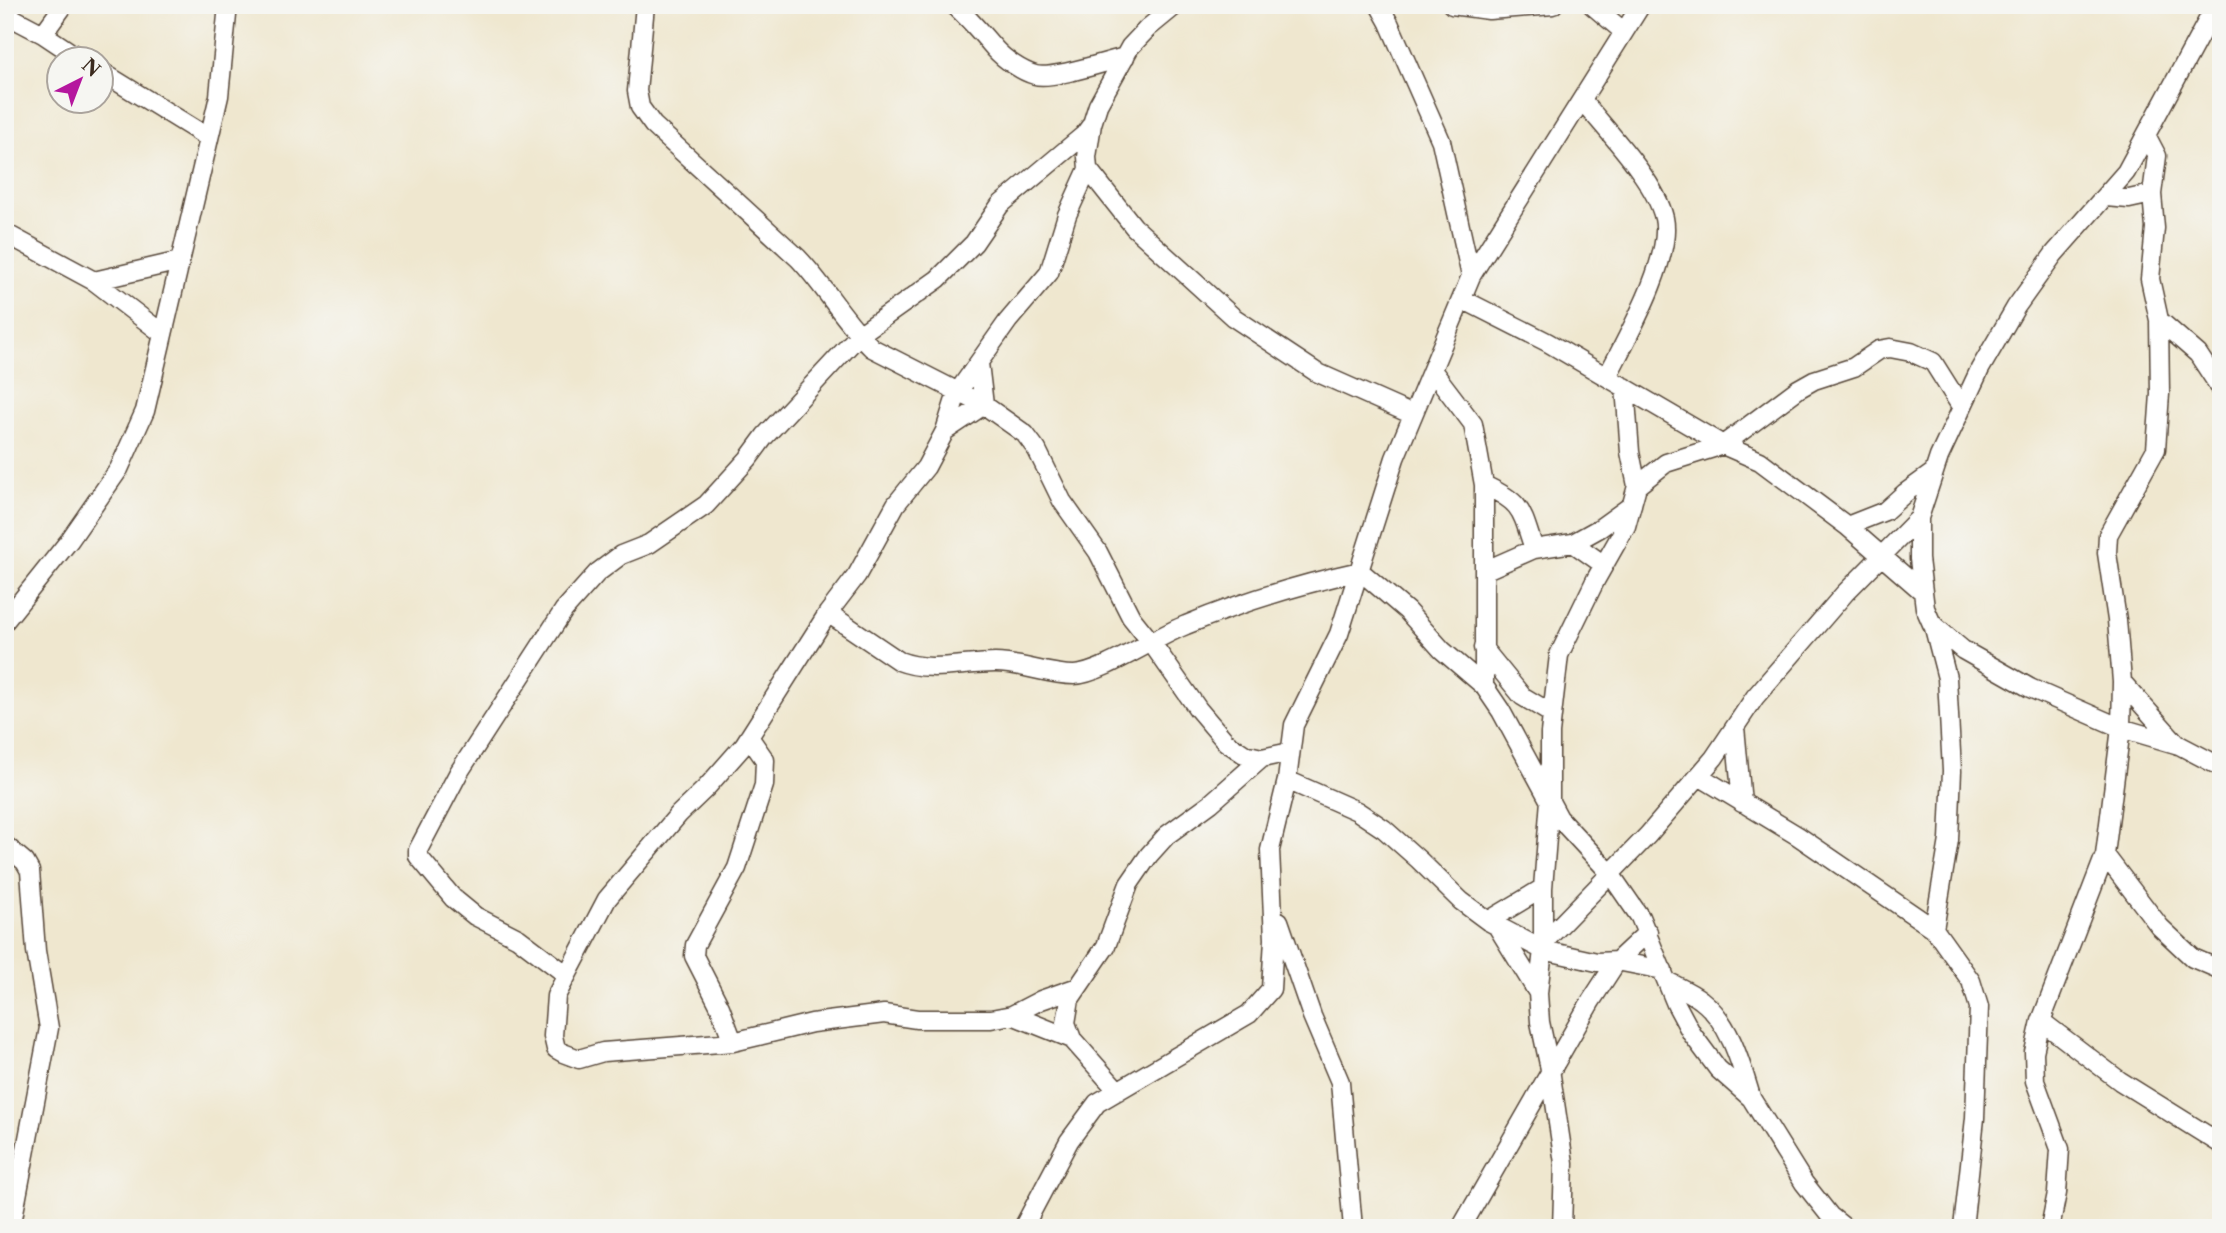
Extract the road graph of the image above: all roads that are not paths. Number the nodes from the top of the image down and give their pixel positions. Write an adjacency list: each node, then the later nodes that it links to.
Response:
1 (64, 5): 15 (street)
2 (228, 5): 25 (street)
3 (645, 5): 39 (street)
4 (954, 5): 18 (street)
5 (1176, 5): 17 (street)
6 (1379, 5): 34 (street)
7 (1452, 5): 8 (street)
8 (1553, 5)
9 (1592, 5): 14 (street)
10 (1641, 5): 14 (street)
11 (2216, 5): 13 (street)
12 (5, 14): 15 (street)
13 (2213, 21): 20 (street)
14 (1624, 32): 21 (street)
15 (43, 34): 16 (street)
16 (61, 46)
17 (1125, 57): 18 (street); 22 (street)
18 (1091, 66): 22 (street)
19 (116, 81): 25 (street)
20 (2168, 93): 24 (street); 27 (street)
21 (1582, 100): 34 (street); 42 (street)
22 (1098, 105): 23 (street)
23 (1092, 124): 26 (street); 28 (street)
24 (2146, 135): 27 (street); 29 (street)
25 (209, 138): 33 (street)
26 (1070, 147): 28 (street); 39 (street)
27 (2156, 162): 29 (street); 30 (street)
28 (1088, 163): 40 (street); 48 (street)
29 (2117, 183): 31 (street)
30 (2152, 194): 31 (street); 37 (street)
31 (2106, 197): 47 (street)
32 (5, 233): 35 (street)
33 (180, 261): 35 (street); 38 (street)
34 (1471, 276): 36 (street)
35 (94, 281): 38 (street)
36 (1462, 299): 41 (street); 42 (street)
37 (2158, 320): 44 (street); 69 (street)
38 (163, 334): 65 (street)
39 (859, 335): 45 (street); 96 (street)
40 (979, 363): 45 (street); 46 (street)
41 (1432, 370): 48 (street); 52 (street)
42 (1607, 377): 43 (street)
43 (1625, 387): 50 (street); 53 (street)
44 (2221, 389)
45 (957, 393): 46 (street); 49 (street)
46 (984, 405): 49 (street); 67 (street)
47 (1962, 408): 50 (street); 51 (street)
48 (1413, 415): 62 (street)
49 (945, 431): 64 (street)
50 (1723, 445): 53 (street); 56 (street)
51 (1934, 472): 55 (street); 56 (street)
52 (1484, 485): 58 (street); 61 (street)
53 (1637, 486): 54 (street)
54 (1632, 505): 57 (street); 60 (street)
55 (1919, 518): 59 (street); 63 (street)
56 (1847, 526): 59 (street)
57 (1573, 543): 58 (street); 60 (street)
58 (1534, 549): 61 (street)
59 (1881, 557): 63 (street); 72 (street)
60 (1604, 565): 71 (street)
61 (1484, 570): 68 (street)
62 (1360, 571): 67 (street); 70 (street); 78 (street)
63 (1923, 592): 66 (street)
64 (828, 613): 67 (street); 75 (street)
65 (5, 621)
66 (1933, 624): 73 (street); 91 (street)
67 (1152, 642): 79 (street)
68 (1483, 648): 70 (street); 71 (street)
69 (2122, 682): 73 (street); 77 (street)
70 (1484, 686): 76 (street)
71 (1552, 714): 74 (street)
72 (1735, 727): 81 (street); 84 (street)
73 (2122, 728): 77 (street); 86 (street)
74 (1550, 733): 76 (street); 83 (street)
75 (749, 737): 96 (street); 103 (street)
76 (1518, 741): 83 (street)
77 (2179, 746): 80 (street)
78 (1290, 752): 79 (street); 82 (street)
79 (1262, 758): 98 (street)
80 (2221, 767)
81 (1699, 776): 84 (street); 87 (street)
82 (1287, 780): 89 (street); 90 (street)
83 (1550, 800): 87 (street); 88 (street)
84 (1742, 803): 91 (street)
85 (5, 845): 108 (street)
86 (2105, 855): 95 (street); 101 (street)
87 (1609, 872): 92 (street); 93 (street)
88 (1543, 888): 90 (street); 93 (street)
89 (1273, 905): 105 (street); 110 (street)
90 (1492, 923): 93 (street); 99 (street)
91 (1934, 929): 114 (street)
92 (1648, 932): 94 (street); 97 (street)
93 (1543, 946): 94 (street); 99 (street)
94 (1617, 961): 97 (street); 104 (street)
95 (2221, 970)
96 (567, 975): 103 (street)
97 (1665, 976): 106 (street); 106 (street)
98 (1079, 987): 100 (street); 102 (street)
99 (1538, 993): 104 (street)
100 (1012, 1015): 102 (street); 103 (street)
101 (2041, 1021): 107 (street); 115 (street)
102 (1072, 1039): 105 (street)
103 (733, 1042)
104 (1550, 1069): 111 (street); 112 (street)
105 (1118, 1091): 109 (street)
106 (1751, 1098): 113 (street)
107 (2221, 1144)
108 (11, 1228)
109 (1023, 1228)
110 (1353, 1228)
111 (1461, 1228)
112 (1562, 1228)
113 (1845, 1228)
114 (1963, 1228)
115 (2050, 1228)

